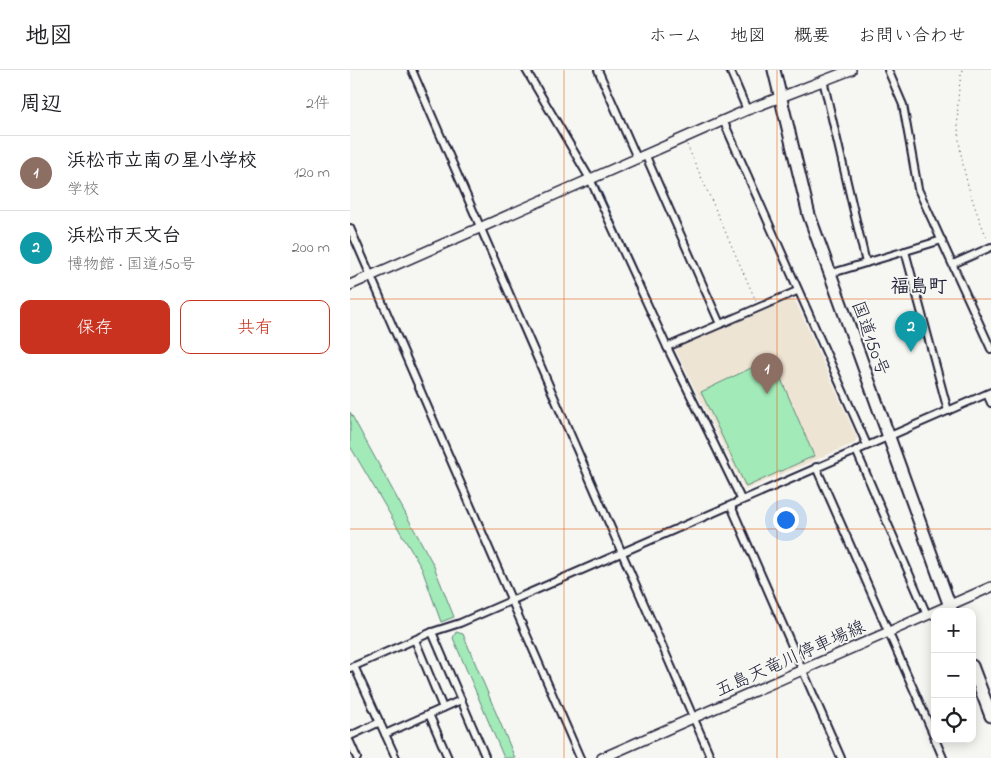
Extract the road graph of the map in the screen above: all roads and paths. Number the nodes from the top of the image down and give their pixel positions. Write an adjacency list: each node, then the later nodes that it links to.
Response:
1 (412, 70): 16 (street)
2 (526, 70): 15 (street)
3 (598, 70): 14 (street)
4 (730, 70): 11 (street)
5 (774, 70): 10 (highway, 国道150号)
6 (851, 70): 9 (street)
7 (888, 70): 18 (street)
8 (962, 70): 19 (path)
9 (828, 76): 10 (street); 21 (street)
10 (780, 96): 11 (street); 23 (highway, 国道150号)
11 (747, 110): 12 (street)
12 (724, 120): 13 (street); 26 (street)
13 (684, 137): 14 (street); 27 (path)
14 (641, 156): 15 (street); 28 (street)
15 (590, 179): 16 (street); 29 (street)
16 (480, 226): 24 (street); 40 (street)
17 (350, 228): 24 (street)
18 (942, 240): 20 (street); 22 (street)
19 (991, 246): 22 (street)
20 (905, 251): 21 (street); 33 (street)
21 (866, 263): 23 (street)
22 (953, 264): 30 (street)
23 (829, 274): 34 (highway, 国道150号)
24 (371, 276): 25 (street); 42 (street)
25 (350, 285)
26 (797, 291): 27 (street); 35 (street)
27 (759, 307): 28 (street)
28 (720, 324): 29 (street)
29 (667, 347): 38 (street)
30 (991, 349)
31 (989, 393): 32 (street); 33 (street)
32 (991, 403)
33 (948, 411): 34 (street)
34 (888, 436): 35 (street); 43 (highway, 国道150号)
35 (866, 445): 36 (street)
36 (856, 450): 37 (street); 45 (street)
37 (816, 467): 38 (street); 47 (street)
38 (741, 499): 39 (street)
39 (730, 506): 40 (street); 50 (street)
40 (621, 552): 42 (street); 56 (street)
41 (991, 587): 43 (street, 五島天竜川停車場線)
42 (511, 600): 46 (street); 67 (street)
43 (951, 608)
44 (931, 614): 45 (street, 五島天竜川停車場線)
45 (927, 615): 47 (street, 五島天竜川停車場線)
46 (432, 632): 48 (street); 52 (street)
47 (889, 632): 50 (street, 五島天竜川停車場線); 58 (street)
48 (415, 640): 49 (street); 53 (street)
49 (352, 667): 57 (street)
50 (803, 670): 56 (street, 五島天竜川停車場線); 70 (street)
51 (976, 677): 55 (highway)
52 (461, 700): 53 (street); 63 (street)
53 (443, 708): 54 (street)
54 (428, 714): 59 (street); 66 (street)
55 (991, 716)
56 (693, 718): 68 (street, 五島天竜川停車場線); 69 (street)
57 (380, 722): 59 (street); 60 (street)
58 (931, 730)
59 (385, 734): 65 (street)
60 (350, 736)
61 (350, 742): 64 (street)
62 (937, 743): 71 (street)
63 (484, 756)
64 (357, 758)
65 (396, 758)
66 (448, 758)
67 (580, 758)
68 (602, 758)
69 (710, 758)
70 (841, 758)
71 (943, 758)

